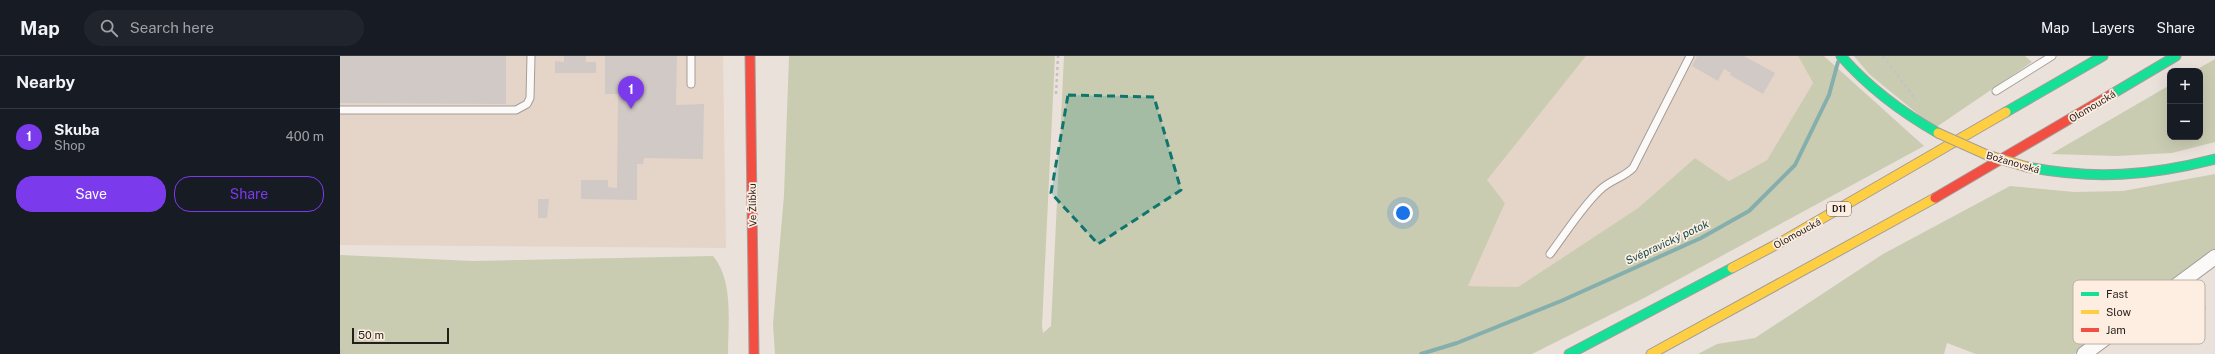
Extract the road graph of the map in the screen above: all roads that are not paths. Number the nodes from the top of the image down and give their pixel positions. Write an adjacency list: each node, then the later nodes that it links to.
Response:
1 (531, 56): 11 (lane)
2 (691, 56): 9 (lane)
3 (750, 56): 17 (main road, Ve Žlíbku)
4 (1690, 56): 13 (lane)
5 (2052, 56): 10 (lane)
6 (2103, 56): 18 (main road, Olomoucká / D11)
7 (2176, 56): 19 (main road, Olomoucká)
8 (1844, 59): 12 (main road, Božanovská, bridge)
9 (691, 84)
10 (1996, 91)
11 (340, 110)
12 (2215, 159)
13 (1550, 254)
14 (2215, 257): 15 (street)
15 (2184, 280)
16 (2098, 344): 20 (street)
17 (754, 354)
18 (1569, 354)
19 (1651, 354)
20 (2084, 354)

